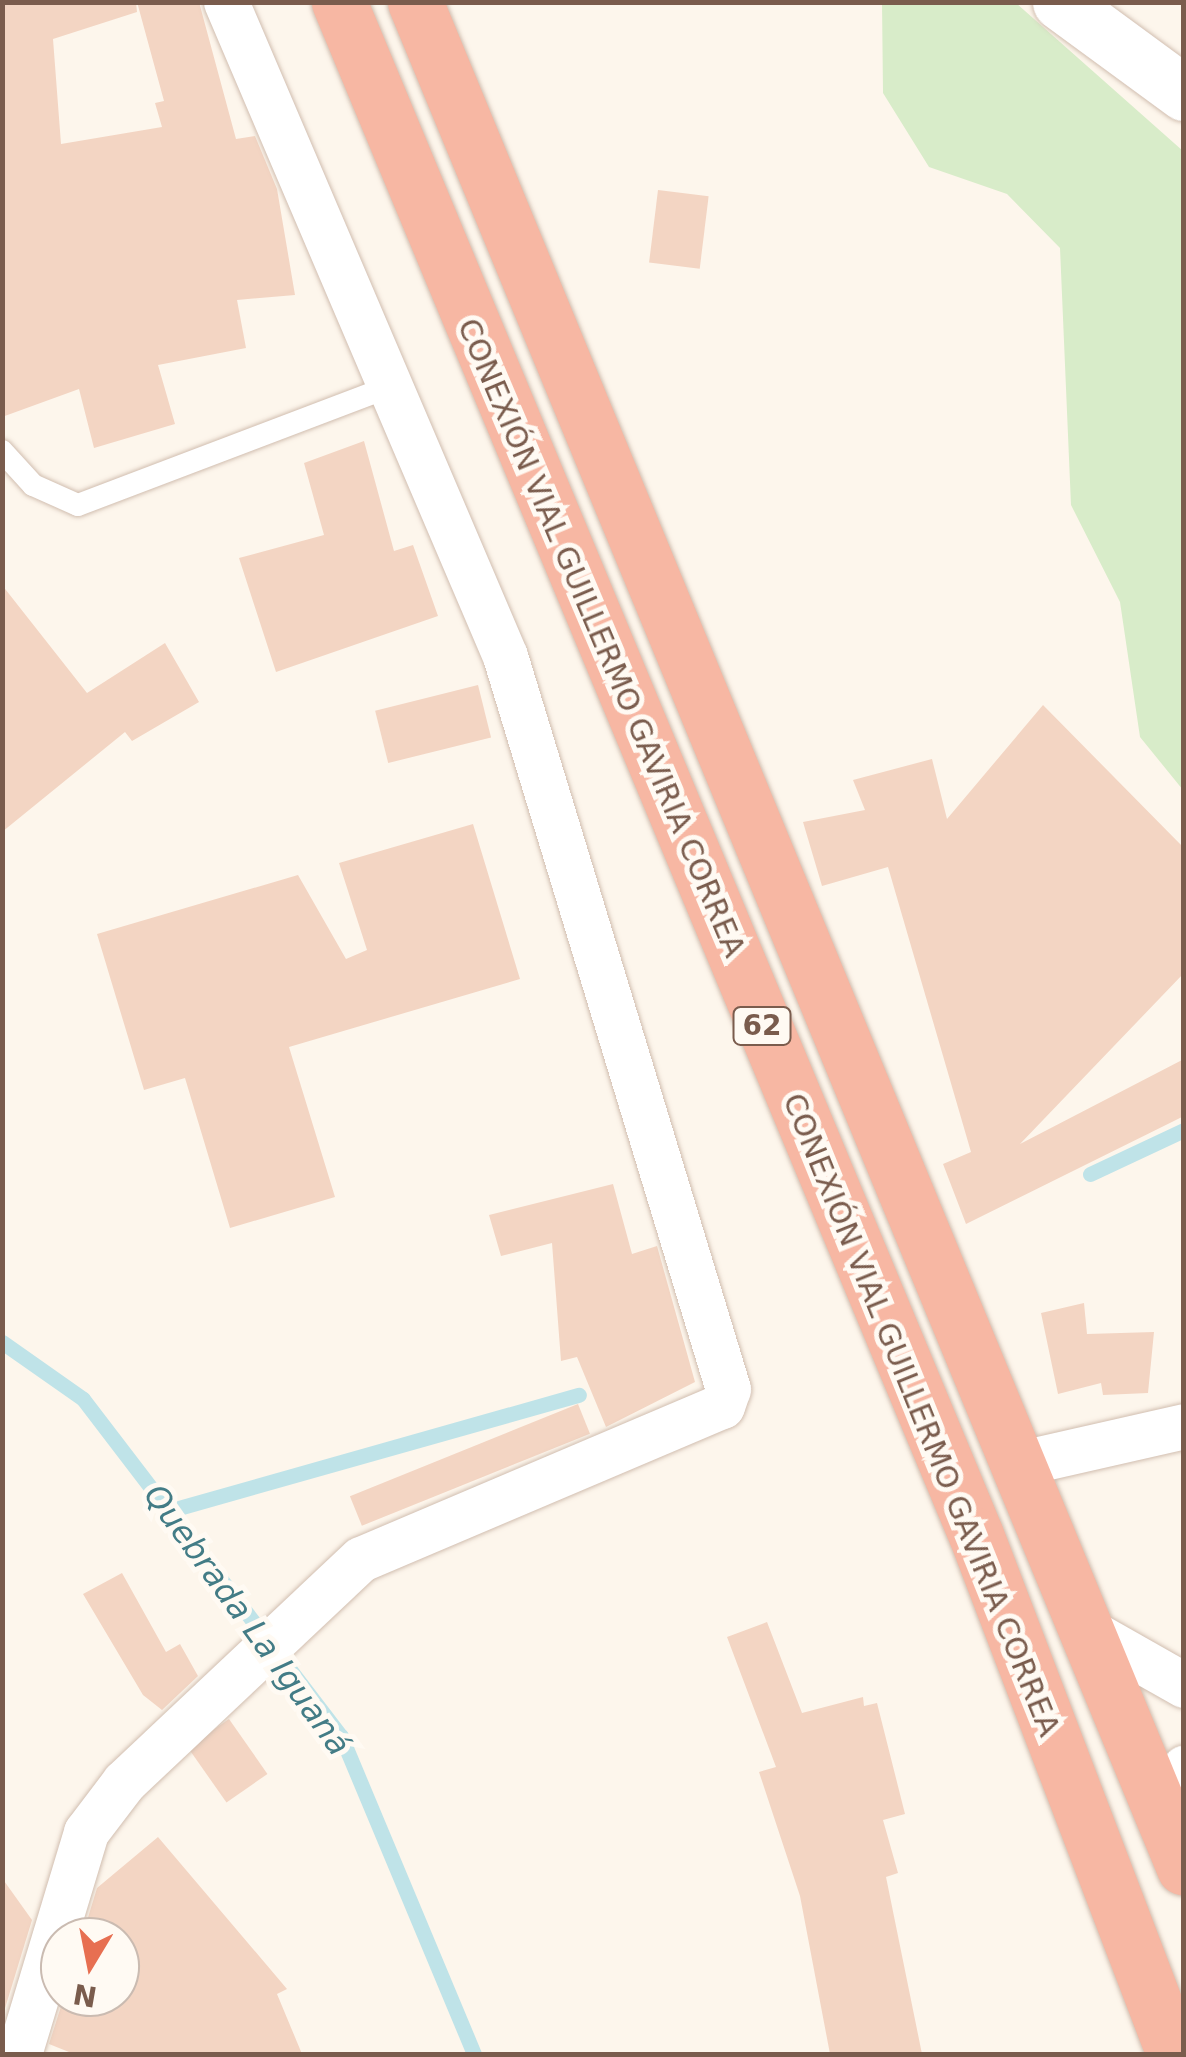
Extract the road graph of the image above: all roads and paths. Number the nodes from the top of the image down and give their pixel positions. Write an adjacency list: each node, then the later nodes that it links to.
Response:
1 (226, 2): 6 (street)
2 (339, 2): 15 (highway, CONEXIÓN VIAL GUILLERMO GAVIRIA CORREA / 62)
3 (415, 2): 9 (highway, 62)
4 (1060, 2): 5 (street)
5 (1177, 82)
6 (394, 385): 7 (lane); 14 (street)
7 (2, 451)
8 (1184, 1426): 9 (street)
9 (1017, 1464): 10 (highway, 62)
10 (1086, 1629): 11 (street); 12 (highway, 62)
11 (1184, 1684)
12 (1172, 1789): 13 (highway, 62)
13 (1184, 1868)
14 (19, 2054)
15 (1174, 2054)

